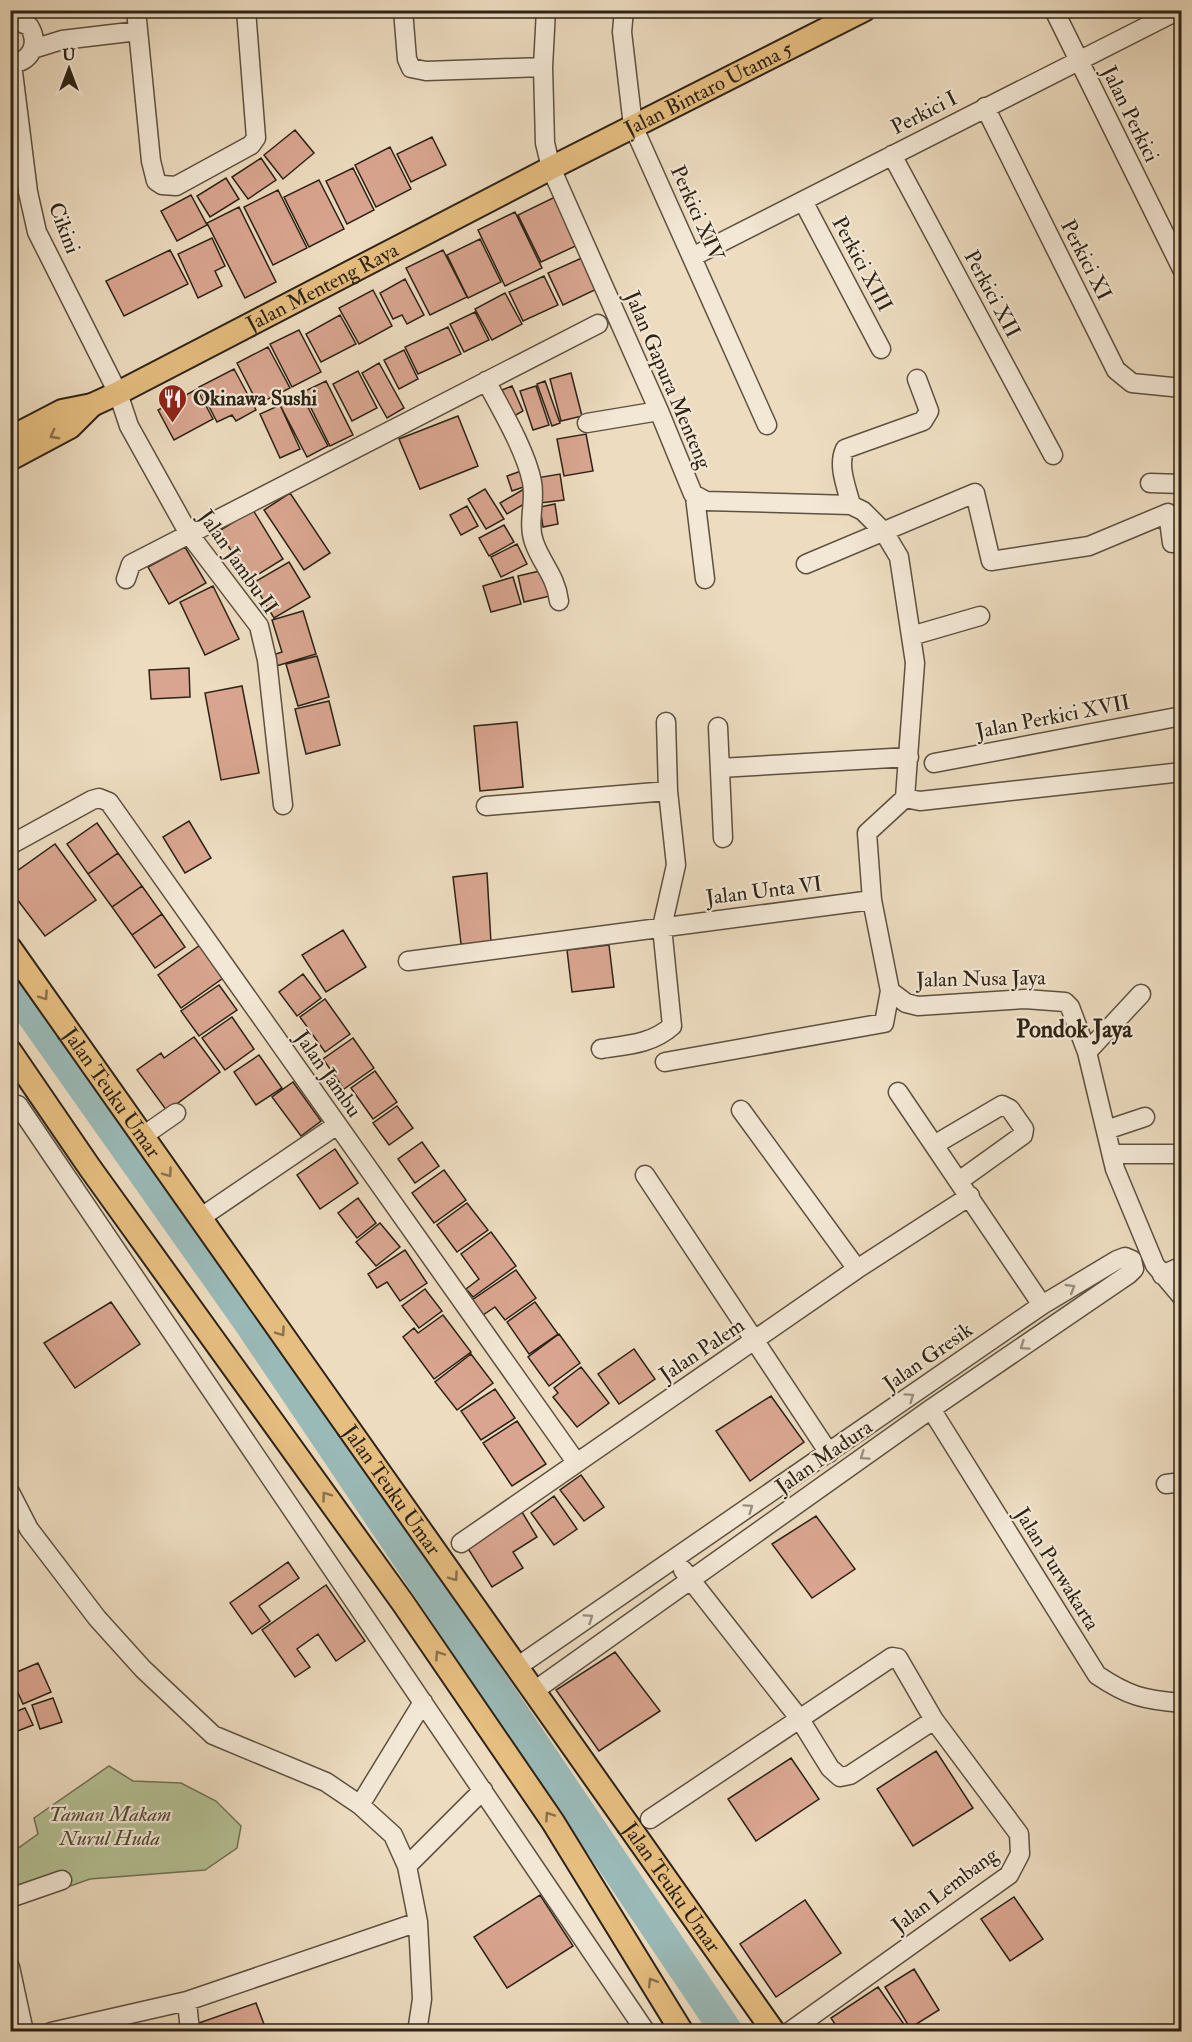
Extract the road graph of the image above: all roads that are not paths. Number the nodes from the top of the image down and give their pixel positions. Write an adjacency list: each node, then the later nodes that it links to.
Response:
1 (136, 10): 11 (street)
2 (246, 10): 11 (street)
3 (403, 10): 15 (street)
4 (546, 10): 15 (street, Jalan Gapura Menteng)
5 (624, 10): 17 (street, Perkici XIV)
6 (864, 10): 17 (main road, Jalan Bintaro Utama 5)
7 (1054, 10): 13 (street, Jalan Perkici)
8 (1177, 10): 10 (street); 13 (street, Perkici I)
9 (10, 18): 12 (street)
10 (1182, 20)
11 (138, 31): 12 (street)
12 (33, 41): 14 (street)
13 (1078, 60): 16 (street, Perkici I); 22 (street, Jalan Perkici)
14 (11, 64): 28 (street, Cikini)
15 (543, 68): 19 (street, Jalan Gapura Menteng)
16 (985, 108): 18 (street, Perkici I); 27 (street, Perkici XI)
17 (633, 126): 19 (main road, Jalan Bintaro Utama 5); 21 (street, Perkici XIV)
18 (892, 155): 20 (street, Perkici I); 34 (street, Perkici XII)
19 (551, 168): 28 (main road, Jalan Menteng Raya); 30 (street, Jalan Gapura Menteng)
20 (803, 201): 21 (street, Perkici I); 24 (street, Perkici XIII)
21 (692, 257): 32 (street, Perkici XIV)
22 (1182, 269)
23 (598, 324): 26 (street)
24 (881, 349)
25 (917, 379): 39 (street)
26 (486, 381): 41 (street); 46 (street)
27 (1182, 388)
28 (118, 393): 29 (main road, Jalan Menteng Raya); 41 (street, Jalan Jambu II)
29 (92, 405): 33 (main road); 35 (main road, one-way to 35)
30 (659, 411): 31 (street); 38 (street, Jalan Gapura Menteng)
31 (587, 423)
32 (767, 425)
33 (10, 438)
34 (1053, 455)
35 (10, 459)
36 (1150, 483): 37 (street)
37 (1182, 484)
38 (695, 497): 39 (street, Jalan Gapura Menteng); 45 (street)
39 (851, 505): 40 (street)
40 (884, 532): 42 (street); 43 (street); 48 (street)
41 (189, 534): 44 (street); 58 (street, Jalan Jambu II)
42 (1182, 543)
43 (806, 564)
44 (126, 579)
45 (705, 579)
46 (559, 601)
47 (980, 616): 48 (street)
48 (911, 636): 52 (street)
49 (1182, 716): 53 (street, Jalan Perkici XVII)
50 (666, 722): 56 (street)
51 (718, 727): 54 (street)
52 (909, 757): 54 (street); 57 (street)
53 (934, 763)
54 (720, 768): 60 (street)
55 (1182, 772): 57 (street)
56 (668, 791): 59 (street); 63 (street)
57 (905, 798): 62 (street)
58 (283, 805)
59 (486, 806)
60 (723, 838)
61 (10, 845): 78 (street, Jalan Jambu)
62 (872, 900): 63 (street, Jalan Unta VI); 66 (street, Jalan Nusa Jaya)
63 (662, 927): 65 (street, Jalan Unta VI); 68 (street)
64 (10, 948): 80 (main road, Jalan Teuku Umar, one-way to 80)
65 (408, 962)
66 (890, 991): 70 (street, Jalan Nusa Jaya); 71 (street)
67 (1141, 994): 70 (street)
68 (601, 1049)
69 (10, 1051): 72 (main road)
70 (1087, 1052): 79 (street, Jalan Nusa Jaya)
71 (665, 1062)
72 (38, 1091): 74 (street); 123 (main road, one-way to 72)
73 (898, 1092): 81 (street)
74 (14, 1108): 104 (street)
75 (741, 1110): 90 (street)
76 (176, 1113): 80 (street)
77 (1145, 1117): 79 (street)
78 (338, 1125): 87 (street); 97 (street, Jalan Jambu)
79 (1106, 1130): 82 (street, Jalan Nusa Jaya)
80 (142, 1136): 87 (main road, Jalan Teuku Umar, one-way to 87)
81 (934, 1145): 85 (street); 85 (street)
82 (1113, 1154): 83 (street); 91 (street, Jalan Nusa Jaya)
83 (1174, 1154)
84 (645, 1175): 94 (street)
85 (959, 1181): 86 (street)
86 (970, 1196): 90 (street, Jalan Palem); 93 (street)
87 (200, 1218): 102 (main road, Jalan Teuku Umar, one-way to 102)
88 (1132, 1260): 93 (street, Jalan Gresik, one-way to 88); 95 (street, Jalan Madura, one-way to 95)
89 (1182, 1266): 91 (street)
90 (857, 1269): 94 (street, Jalan Palem)
91 (1162, 1275): 92 (street, Jalan Nusa Jaya)
92 (1182, 1297)
93 (1042, 1305): 96 (street, Jalan Gresik, one-way to 93)
94 (754, 1342): 96 (street); 97 (street, Jalan Palem)
95 (932, 1409): 101 (street, Jalan Madura, one-way to 101); 105 (street, Jalan Purwakarta)
96 (829, 1453): 100 (street, Jalan Gresik, one-way to 96)
97 (576, 1462): 99 (street, Jalan Palem)
98 (10, 1492): 109 (street)
99 (461, 1543)
100 (675, 1559): 101 (street); 102 (street, Jalan Gresik, one-way to 100)
101 (690, 1579): 103 (street, Jalan Madura); 106 (street)
102 (517, 1667): 103 (main road, Jalan Teuku Umar)
103 (534, 1691): 124 (main road, Jalan Teuku Umar)
104 (423, 1702): 108 (street); 109 (street)
105 (1182, 1703)
106 (799, 1718): 107 (street); 107 (street, Jalan Lembang); 110 (street, Jalan Lembang)
107 (934, 1720): 117 (street, Jalan Lembang)
108 (483, 1790): 111 (street); 122 (street)
109 (360, 1805): 111 (street)
110 (650, 1819)
111 (408, 1866): 114 (street)
112 (62, 1880): 113 (street)
113 (10, 1898)
114 (418, 1922): 116 (street); 121 (street)
115 (10, 1967): 118 (street)
116 (187, 2001): 119 (street); 120 (street)
117 (798, 2029)
118 (24, 2031)
119 (51, 2031)
120 (190, 2031)
121 (417, 2031)
122 (646, 2031)
123 (682, 2031)
124 (774, 2031)

